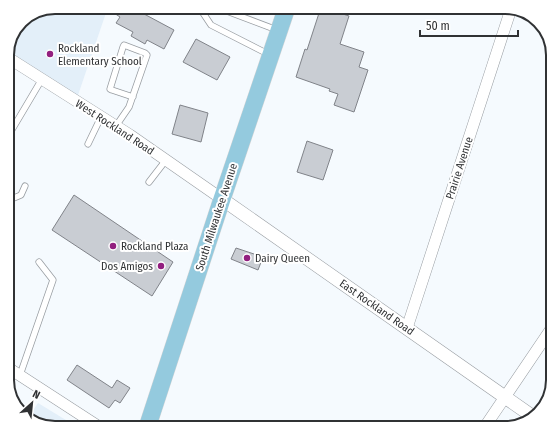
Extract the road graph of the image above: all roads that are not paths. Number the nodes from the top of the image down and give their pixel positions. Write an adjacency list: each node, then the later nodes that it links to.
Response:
1 (204, 14): 6 (lane)
2 (234, 14): 5 (lane)
3 (285, 14): 5 (main road, South Milwaukee Avenue)
4 (509, 14): 20 (street, Prairie Avenue)
5 (279, 31): 6 (main road, South Milwaukee Avenue)
6 (270, 56): 18 (main road, South Milwaukee Avenue)
7 (14, 61): 8 (street, West Rockland Road)
8 (42, 79): 10 (street, West Rockland Road); 11 (lane)
9 (133, 97): 9 (lane); 12 (lane)
10 (101, 117): 12 (street, West Rockland Road); 13 (lane)
11 (14, 126)
12 (116, 126): 14 (street, West Rockland Road)
13 (88, 144)
14 (166, 160): 15 (lane); 18 (street, West Rockland Road)
15 (149, 182)
16 (25, 186): 17 (lane)
17 (14, 198)
18 (222, 199): 20 (street, East Rockland Road); 27 (main road, South Milwaukee Avenue)
19 (39, 262): 23 (lane)
20 (407, 328): 24 (street, East Rockland Road)
21 (546, 336): 24 (street)
22 (14, 371): 23 (street)
23 (20, 375): 26 (street)
24 (505, 397): 25 (street, East Rockland Road); 28 (street)
25 (529, 414)
26 (90, 421)
27 (149, 421)
28 (489, 421)

